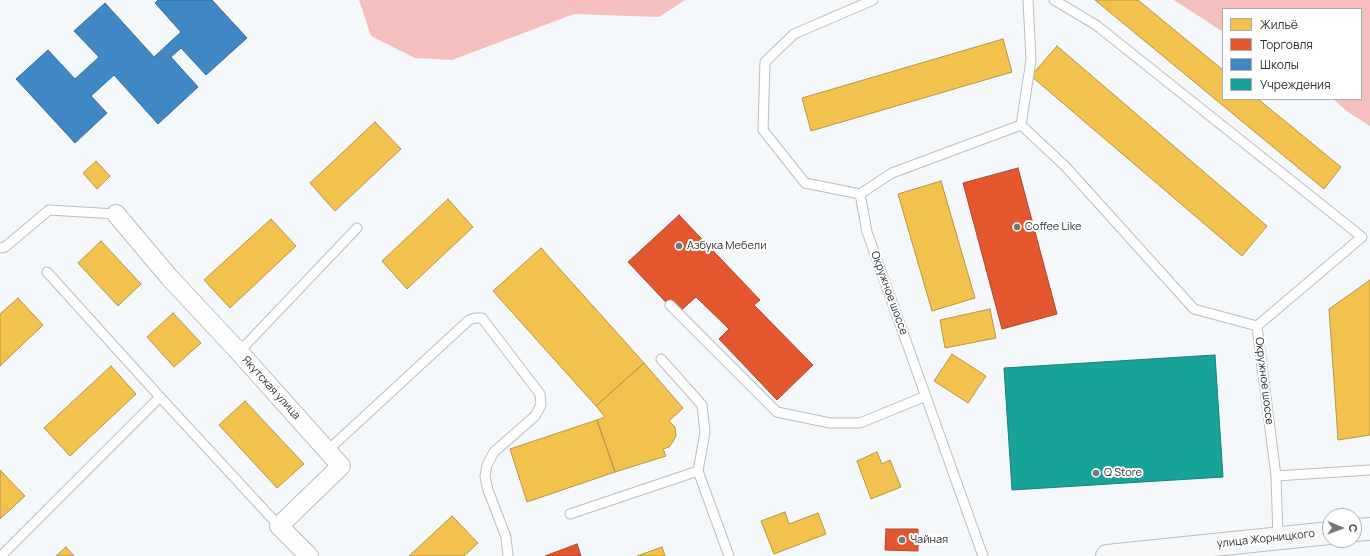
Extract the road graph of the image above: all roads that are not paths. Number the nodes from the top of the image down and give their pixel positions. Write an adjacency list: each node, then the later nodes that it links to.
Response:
1 (872, 0): 5 (lane)
2 (1028, 0): 4 (lane)
3 (1054, 0): 8 (lane)
4 (1021, 125): 5 (lane); 12 (lane, Окружное шоссе)
5 (860, 194): 15 (lane, Окружное шоссе)
6 (116, 214): 9 (lane); 13 (street, Якутская улица)
7 (357, 228): 13 (lane)
8 (1366, 237): 12 (lane)
9 (0, 248)
10 (47, 272): 16 (lane)
11 (670, 305): 15 (lane)
12 (1257, 326): 20 (lane, Окружное шоссе)
13 (239, 352): 17 (street, Якутская улица)
14 (661, 359): 19 (lane)
15 (926, 396): 29 (lane, Окружное шоссе)
16 (160, 397): 22 (lane); 25 (lane)
17 (327, 451): 22 (street, Якутская улица); 27 (lane)
18 (1370, 470): 20 (lane)
19 (698, 471): 21 (lane); 28 (lane)
20 (1276, 476): 24 (lane, Окружное шоссе)
21 (570, 514)
22 (278, 526): 26 (street)
23 (1322, 534): 24 (main road, улица Жорницкого)
24 (1278, 538): 30 (main road, улица Жорницкого)
25 (1, 556)
26 (308, 556)
27 (508, 556)
28 (729, 556)
29 (982, 556)
30 (1107, 556)

